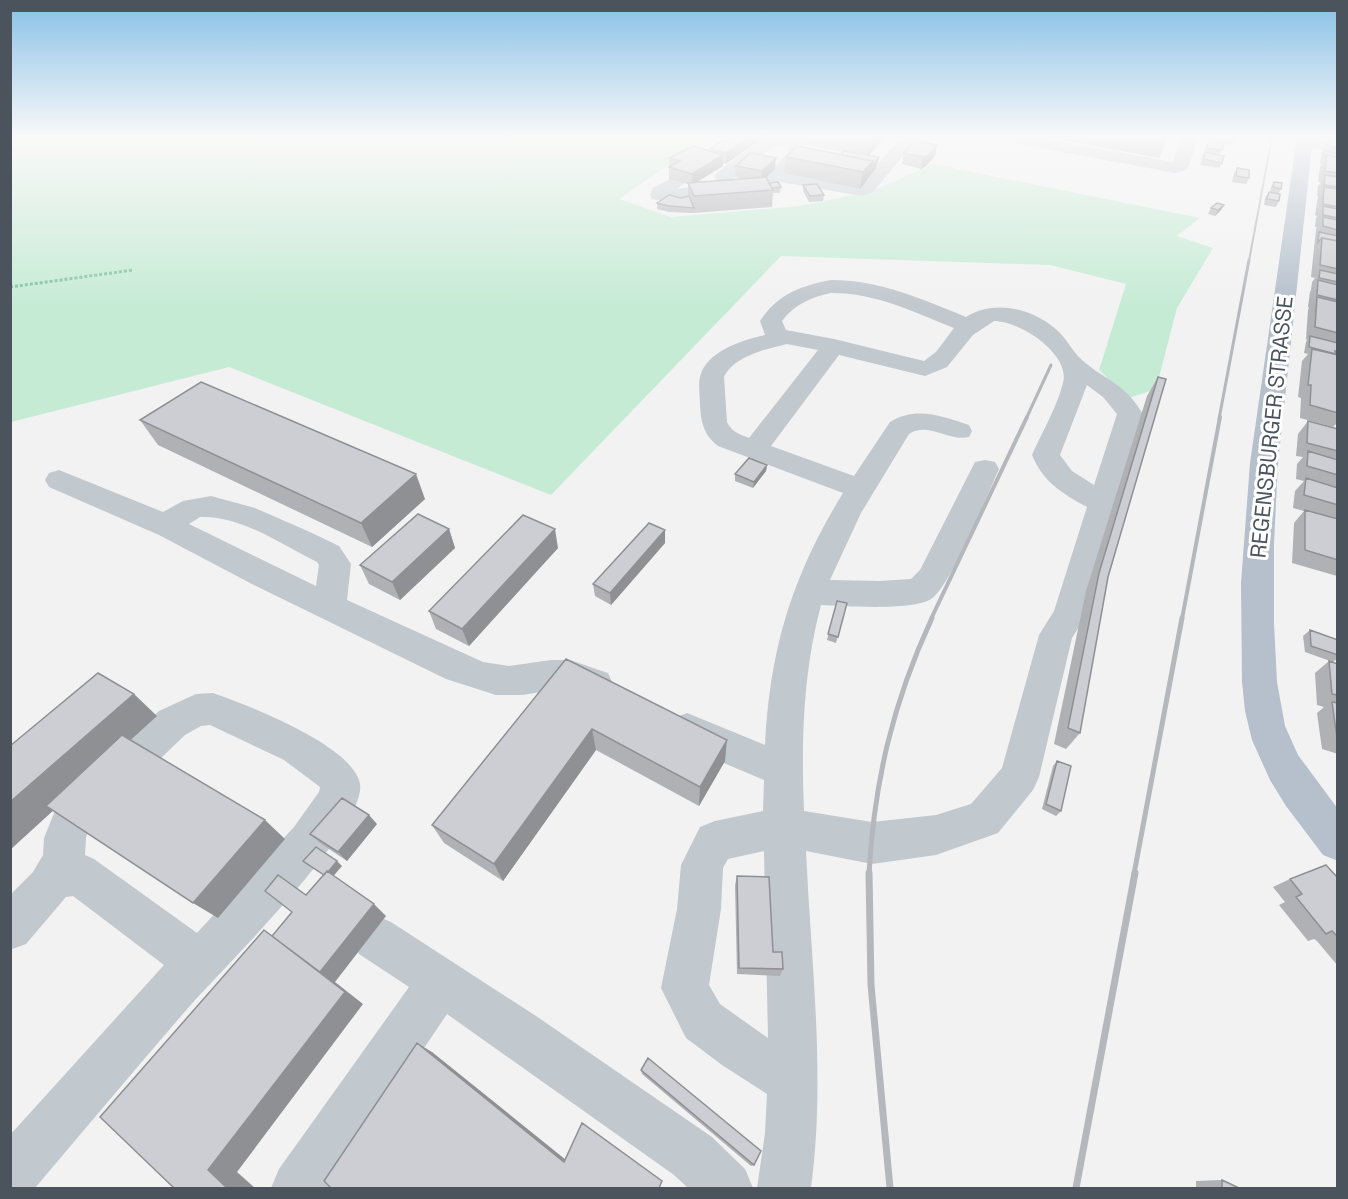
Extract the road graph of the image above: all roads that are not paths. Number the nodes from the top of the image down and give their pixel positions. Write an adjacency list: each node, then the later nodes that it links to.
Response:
1 (659, 193): 2 (street)
2 (697, 193)
3 (1297, 193): 21 (main road, REGENSBURGER STRASSE)
4 (968, 326): 5 (street); 6 (street); 7 (street)
5 (778, 338): 6 (street); 9 (street)
6 (834, 346): 9 (street)
7 (1073, 364): 13 (street); 13 (street)
8 (959, 431): 12 (street)
9 (754, 450): 12 (street)
10 (985, 469): 15 (street)
11 (59, 480): 14 (street)
12 (861, 489): 15 (street)
13 (1104, 504): 20 (street)
14 (165, 525): 16 (street); 16 (street)
15 (810, 592): 19 (street)
16 (330, 606): 17 (street)
17 (620, 696)
18 (660, 716): 19 (street)
19 (783, 769): 20 (street)
20 (784, 827): 27 (street); 27 (street)
21 (1338, 842)
22 (54, 877): 23 (street); 25 (street); 25 (street)
23 (10, 928)
24 (375, 939): 26 (street)
25 (200, 963): 28 (street)
26 (441, 981): 29 (street); 30 (street)
27 (792, 1081): 31 (street)
28 (10, 1176)
29 (298, 1188)
30 (726, 1188)
31 (784, 1188)

